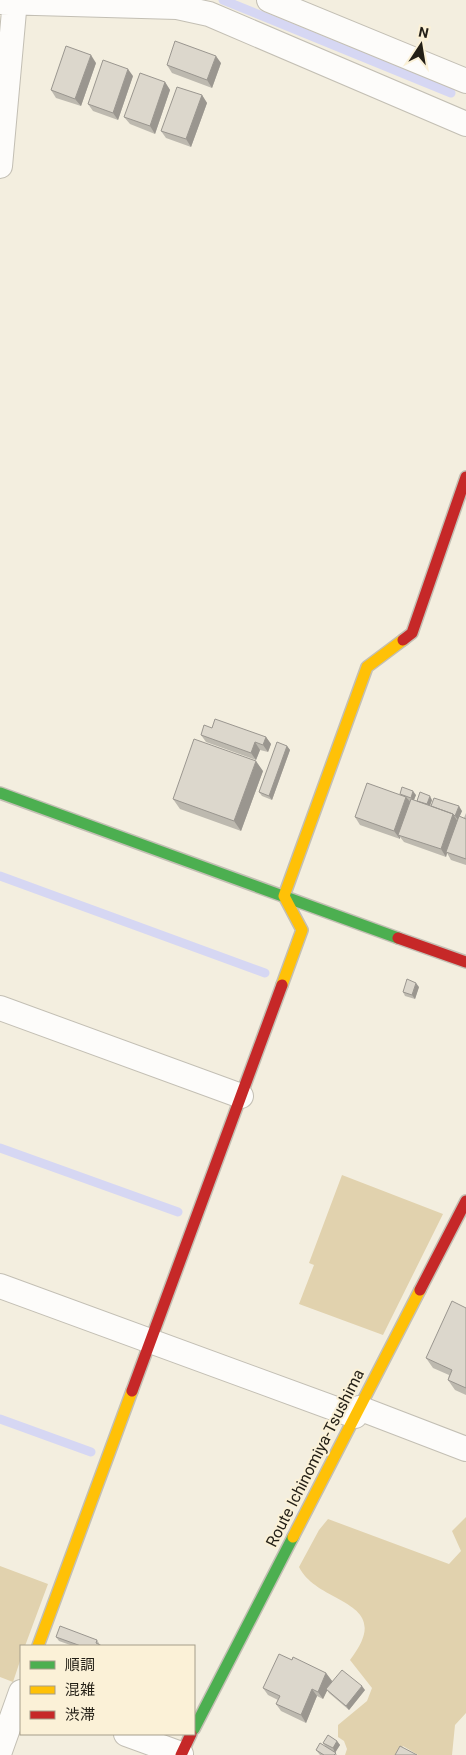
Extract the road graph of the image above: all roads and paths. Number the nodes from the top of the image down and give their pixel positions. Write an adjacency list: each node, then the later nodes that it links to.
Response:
1 (269, 0): 3 (street)
2 (10, 2): 4 (street); 5 (street)
3 (465, 77): 4 (street)
4 (458, 120)
5 (0, 166)
6 (466, 478): 8 (street)
7 (0, 793): 8 (street)
8 (284, 896): 9 (street); 11 (street)
9 (466, 962)
10 (0, 1008): 11 (street)
11 (241, 1096): 14 (street)
12 (466, 1201): 15 (street, Route Ichinomiya-Tsushima)
13 (0, 1286): 14 (street)
14 (151, 1341): 15 (street); 17 (street)
15 (357, 1412): 16 (street); 19 (street, Route Ichinomiya-Tsushima)
16 (466, 1449)
17 (38, 1645)
18 (16, 1692): 22 (street)
19 (195, 1732)
20 (131, 1735): 21 (street)
21 (188, 1746)
22 (0, 1751)

